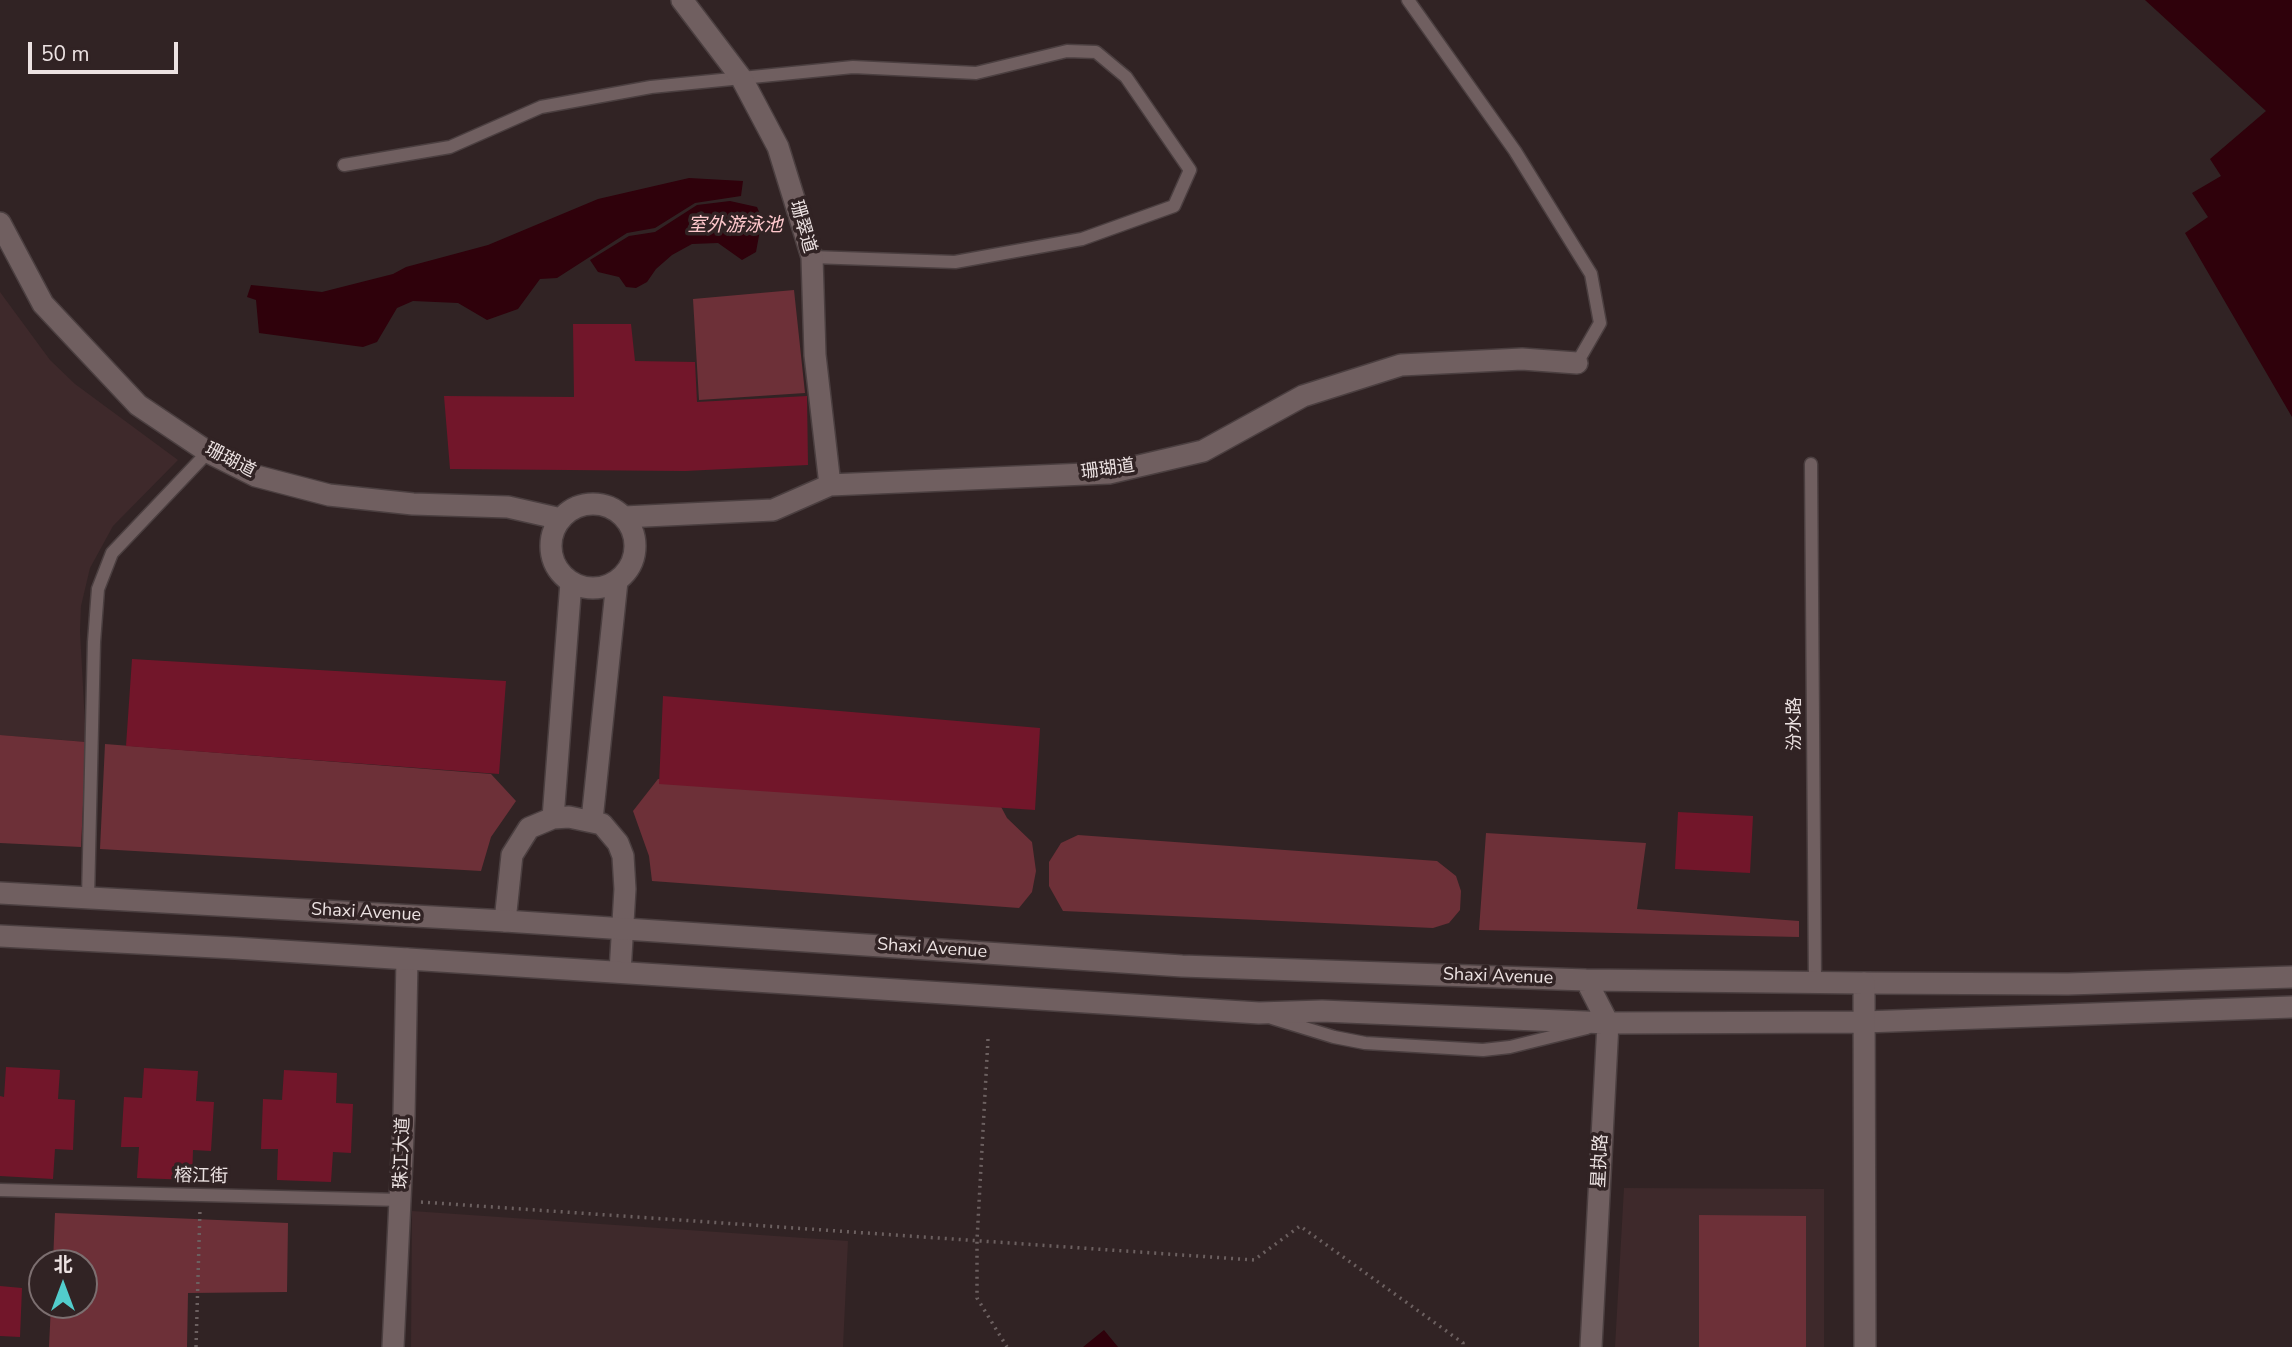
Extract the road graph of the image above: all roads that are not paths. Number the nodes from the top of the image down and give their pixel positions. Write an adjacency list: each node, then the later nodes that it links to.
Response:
1 (681, 0): 3 (street, 珊翠道)
2 (1408, 0): 7 (lane)
3 (742, 79): 4 (lane); 6 (street, 珊翠道); 6 (lane)
4 (344, 165)
5 (0, 223): 8 (street, 珊瑚道)
6 (812, 257): 10 (street, 珊翠道)
7 (1577, 363): 10 (street, 珊瑚道)
8 (208, 452): 12 (street, 珊瑚道); 18 (lane)
9 (1811, 464): 26 (lane, 汾水路)
10 (830, 485): 11 (street, 珊瑚道)
11 (624, 517): 12 (street); 13 (street)
12 (561, 519): 14 (street)
13 (617, 581): 14 (street); 16 (street)
14 (571, 582): 15 (street)
15 (553, 818): 16 (street); 19 (street)
16 (592, 820): 20 (street)
17 (0, 893): 18 (street, Shaxi Avenue)
18 (88, 898): 19 (street, Shaxi Avenue)
19 (505, 921): 20 (street, Shaxi Avenue)
20 (624, 928): 23 (street); 25 (street, Shaxi Avenue)
21 (0, 936): 22 (street)
22 (407, 959): 23 (street); 33 (street, 珠江大道)
23 (620, 972): 29 (street)
24 (2292, 977): 27 (street, Shaxi Avenue)
25 (1586, 980): 26 (street, Shaxi Avenue); 31 (street)
26 (1815, 983): 27 (street, Shaxi Avenue)
27 (1864, 983): 30 (street)
28 (2292, 1007): 30 (street)
29 (1259, 1013): 31 (street); 31 (lane)
30 (1864, 1022): 31 (street); 36 (street)
31 (1608, 1023): 35 (street, 星执路)
32 (0, 1190): 33 (lane, 榕江街)
33 (401, 1200): 34 (street, 珠江大道)
34 (393, 1347)
35 (1591, 1347)
36 (1865, 1347)

